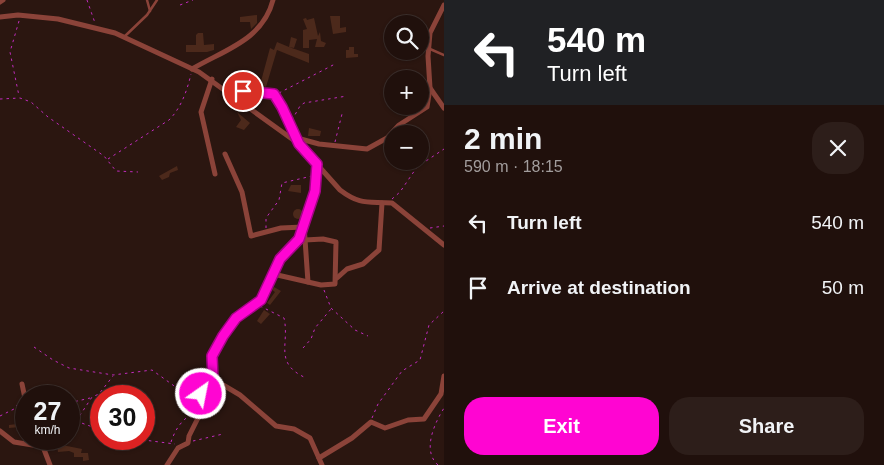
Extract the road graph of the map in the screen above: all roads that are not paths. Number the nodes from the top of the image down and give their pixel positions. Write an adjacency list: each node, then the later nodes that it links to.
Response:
1 (147, 0): 5 (lane)
2 (157, 0): 5 (lane)
3 (274, 0): 12 (street)
4 (444, 5): 8 (street)
5 (150, 11): 7 (lane)
6 (0, 17): 7 (street)
7 (124, 37): 12 (street)
8 (429, 40)
9 (429, 48): 10 (lane)
10 (444, 55)
11 (429, 60): 14 (street)
12 (192, 69): 13 (street)
13 (212, 79): 15 (street); 21 (street)
14 (430, 88): 16 (street); 17 (street)
15 (226, 90): 17 (street); 18 (street)
16 (444, 108)
17 (297, 138): 18 (street)
18 (299, 144): 20 (street)
19 (225, 154): 23 (street)
20 (317, 164): 22 (street); 23 (street)
21 (215, 174)
22 (384, 203): 25 (street); 27 (street)
23 (304, 225): 24 (street); 26 (street)
24 (305, 240): 27 (street); 28 (street)
25 (444, 245)
26 (273, 274): 28 (street); 30 (street)
27 (337, 278): 28 (street)
28 (308, 282)
29 (444, 376): 34 (street)
30 (214, 379): 34 (street); 36 (street)
31 (0, 431): 32 (street)
32 (15, 442)
33 (46, 450): 35 (street)
34 (319, 458): 37 (street)
35 (50, 465)
36 (167, 465)
37 (322, 465)

